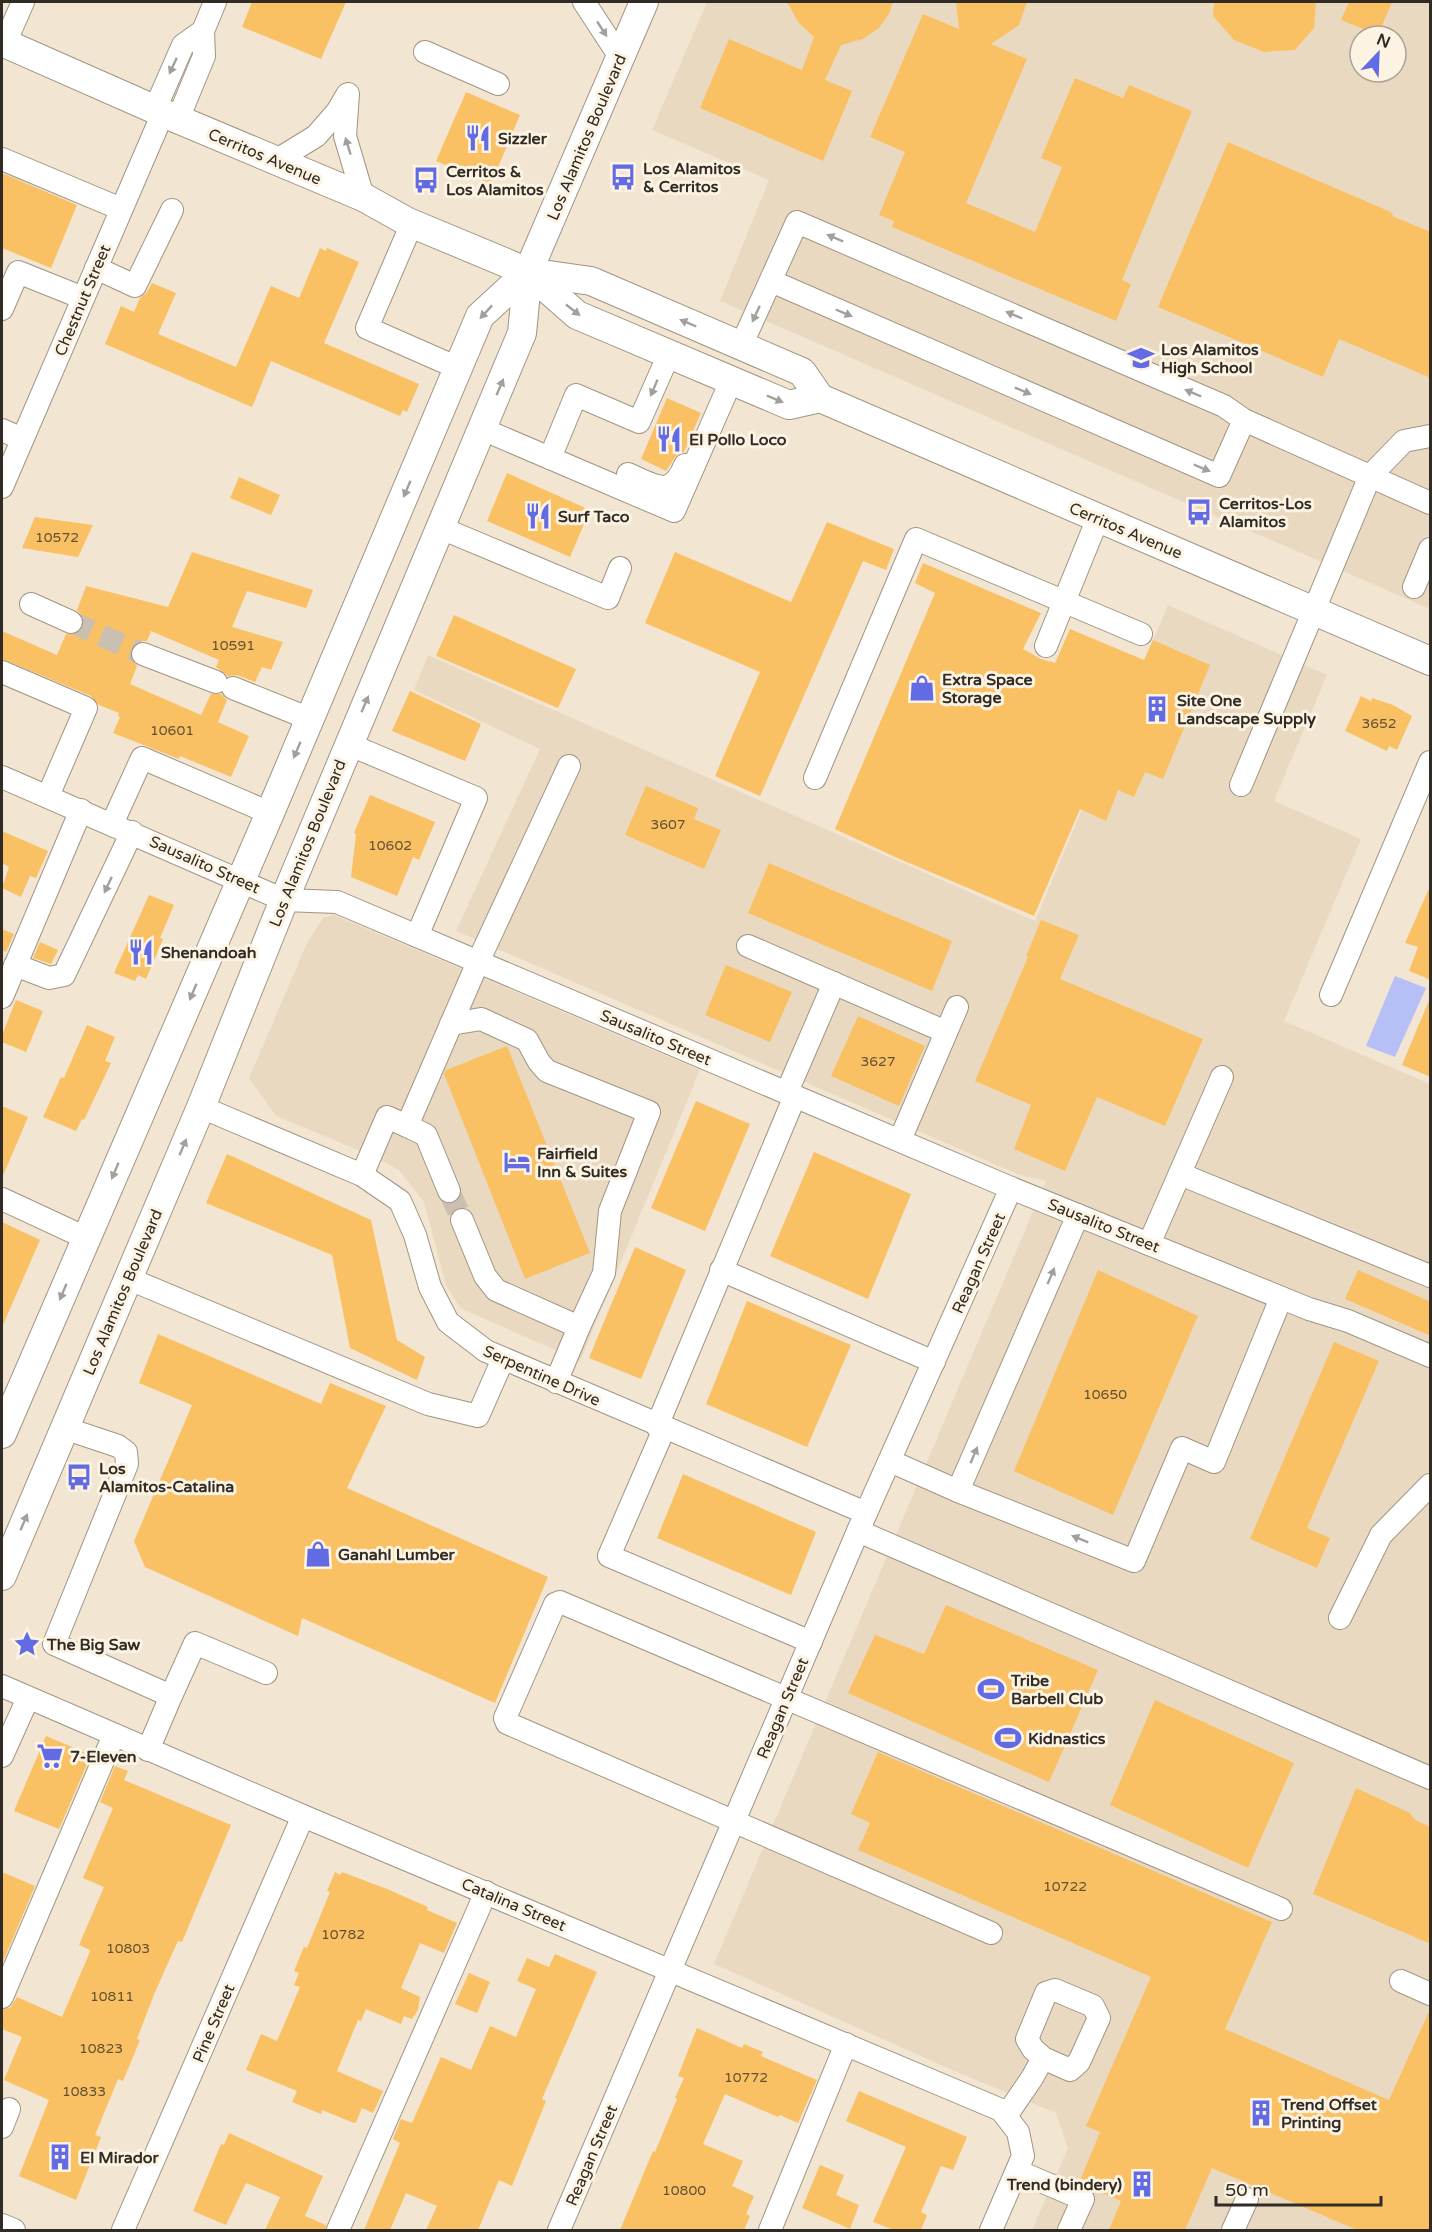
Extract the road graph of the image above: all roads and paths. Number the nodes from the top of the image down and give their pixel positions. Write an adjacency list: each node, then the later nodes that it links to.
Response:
1 (23, 2): 5 (street)
2 (215, 2): 9 (street, Chestnut Street)
3 (584, 2): 7 (street, one-way to 7)
4 (644, 2): 7 (main road, Los Alamitos Boulevard)
5 (3, 42): 9 (main road, Cerritos Avenue)
6 (425, 52): 8 (street)
7 (620, 57): 17 (main road, Los Alamitos Boulevard)
8 (498, 84)
9 (165, 114): 11 (main road, Cerritos Avenue); 13 (street, Chestnut Street)
10 (2, 159): 13 (street)
11 (277, 159): 12 (main road, Cerritos Avenue); 12 (street, one-way to 11)
12 (363, 196): 15 (main road, Cerritos Avenue)
13 (122, 209): 16 (street, Chestnut Street)
14 (172, 210): 16 (street)
15 (412, 223): 17 (main road, Cerritos Avenue); 23 (street)
16 (96, 268): 19 (street, Chestnut Street)
17 (528, 272): 21 (main road, Cerritos Avenue, one-way to 17); 22 (main road, Cerritos Avenue, one-way to 22); 23 (main road, Los Alamitos Boulevard, one-way to 23); 27 (main road, Los Alamitos Boulevard, one-way to 17)
18 (771, 281): 21 (street, one-way to 21); 26 (street, one-way to 26); 26 (street, one-way to 18)
19 (83, 298): 20 (street); 30 (street, Chestnut Street)
20 (2, 309)
21 (741, 346): 25 (main road, Cerritos Avenue)
22 (669, 354): 24 (main road, Cerritos Avenue); 31 (street, one-way to 31)
23 (458, 368): 49 (main road, Los Alamitos Boulevard, one-way to 49)
24 (731, 381): 25 (main road, Cerritos Avenue, one-way to 25); 31 (street)
25 (820, 398): 35 (main road, Cerritos Avenue)
26 (1244, 420): 32 (street)
27 (482, 429): 31 (street); 36 (main road, Los Alamitos Boulevard)
28 (2, 430): 30 (street)
29 (1431, 436): 32 (street)
30 (22, 439): 33 (street, Chestnut Street)
31 (553, 451)
32 (1370, 476): 34 (street); 42 (street)
33 (2, 487)
34 (1431, 503)
35 (1098, 518): 40 (street); 42 (main road, Cerritos Avenue)
36 (441, 528): 38 (street); 50 (main road, Los Alamitos Boulevard, one-way to 36)
37 (1431, 549): 39 (street)
38 (620, 568)
39 (1414, 587)
40 (1064, 602): 44 (street); 45 (street); 54 (street)
41 (31, 604): 43 (street)
42 (1313, 611): 47 (main road, Cerritos Avenue); 55 (street)
43 (71, 622)
44 (1141, 634)
45 (1046, 646)
46 (143, 654): 49 (street)
47 (1431, 661)
48 (2, 672): 56 (street)
49 (310, 719): 58 (main road, Los Alamitos Boulevard, one-way to 58)
50 (348, 744): 61 (main road, Los Alamitos Boulevard); 62 (street)
51 (1431, 762): 67 (street)
52 (569, 765): 64 (street)
53 (2, 777): 56 (street, Sausalito Street)
54 (815, 778)
55 (1241, 785)
56 (48, 796): 57 (street, Sausalito Street)
57 (81, 810): 59 (street, Sausalito Street); 65 (street)
58 (270, 813): 59 (street); 60 (main road, Los Alamitos Boulevard)
59 (122, 828): 60 (street, Sausalito Street); 65 (street, one-way to 65)
60 (241, 881): 61 (street, Sausalito Street); 84 (main road, Los Alamitos Boulevard, one-way to 84)
61 (284, 900): 62 (street, Sausalito Street); 74 (main road, Los Alamitos Boulevard)
62 (417, 936): 64 (street, Sausalito Street)
63 (747, 946): 66 (street)
64 (478, 962): 70 (street); 73 (street, Sausalito Street)
65 (15, 965): 68 (street)
66 (834, 983): 71 (street); 73 (street)
67 (1331, 996)
68 (2, 997)
69 (957, 1007): 71 (street)
70 (451, 1024): 75 (street); 90 (street)
71 (946, 1032): 76 (street)
72 (1222, 1077): 77 (street)
73 (791, 1094): 76 (street, Sausalito Street); 86 (street)
74 (201, 1107): 78 (street, Serpentine Drive); 88 (main road, Los Alamitos Boulevard, one-way to 74)
75 (407, 1126): 78 (street); 80 (street)
76 (900, 1140): 79 (street, Sausalito Street)
77 (1180, 1174): 85 (street); 87 (street)
78 (362, 1175): 92 (street, Serpentine Drive)
79 (1011, 1188): 82 (street, Sausalito Street); 93 (street, Reagan Street)
80 (450, 1191)
81 (2, 1199): 84 (street)
82 (1078, 1215): 85 (street, Sausalito Street); 100 (street, one-way to 82)
83 (462, 1220): 90 (street)
84 (86, 1238): 97 (main road, Los Alamitos Boulevard, one-way to 97)
85 (1149, 1244): 89 (street, Sausalito Street)
86 (721, 1270): 93 (street); 95 (street)
87 (1431, 1276)
88 (127, 1278): 92 (street); 96 (main road, Los Alamitos Boulevard)
89 (1281, 1298): 91 (street, Sausalito Street); 100 (street, one-way to 100)
90 (579, 1326): 94 (street)
91 (1431, 1356)
92 (503, 1359): 94 (street, Serpentine Drive)
93 (934, 1362): 98 (street, Reagan Street)
94 (556, 1382): 95 (street, Serpentine Drive)
95 (661, 1427): 101 (street, Serpentine Drive); 104 (street)
96 (64, 1428): 102 (main road, Los Alamitos Boulevard, one-way to 96); 107 (street)
97 (2, 1434)
98 (890, 1461): 100 (street); 101 (street, Reagan Street)
99 (1431, 1485): 103 (street)
100 (958, 1491)
101 (862, 1522): 104 (street, Reagan Street); 113 (street, Serpentine Drive)
102 (2, 1576)
103 (1340, 1618)
104 (811, 1642): 109 (street, Reagan Street)
105 (266, 1674): 107 (street)
106 (2, 1686): 108 (street, Catalina Street)
107 (171, 1696): 111 (street)
108 (28, 1698): 110 (street, Catalina Street); 112 (street)
109 (786, 1699): 115 (street, Reagan Street); 115 (street); 117 (street)
110 (114, 1735): 111 (street, Catalina Street); 122 (street)
111 (148, 1750): 114 (street, Catalina Street)
112 (2, 1756)
113 (1431, 1778)
114 (303, 1816): 116 (street, Catalina Street); 130 (street, Pine Street)
115 (733, 1821): 118 (street); 119 (street, Reagan Street)
116 (486, 1893): 119 (street, Catalina Street); 131 (street)
117 (1281, 1909)
118 (991, 1933)
119 (669, 1970): 123 (street, Catalina Street); 132 (street, Reagan Street)
120 (1401, 1981): 121 (street)
121 (1431, 1994)
122 (2, 1997)
123 (846, 2044): 125 (street, Catalina Street); 133 (street)
124 (1043, 2058): 125 (street)
125 (1012, 2124): 126 (street)
126 (1017, 2170): 134 (street); 135 (street)
127 (1247, 2199): 136 (street)
128 (2, 2225): 129 (street)
129 (14, 2230)
130 (123, 2230)
131 (338, 2230)
132 (559, 2230)
133 (770, 2230)
134 (991, 2230)
135 (1069, 2230)
136 (1233, 2230)

